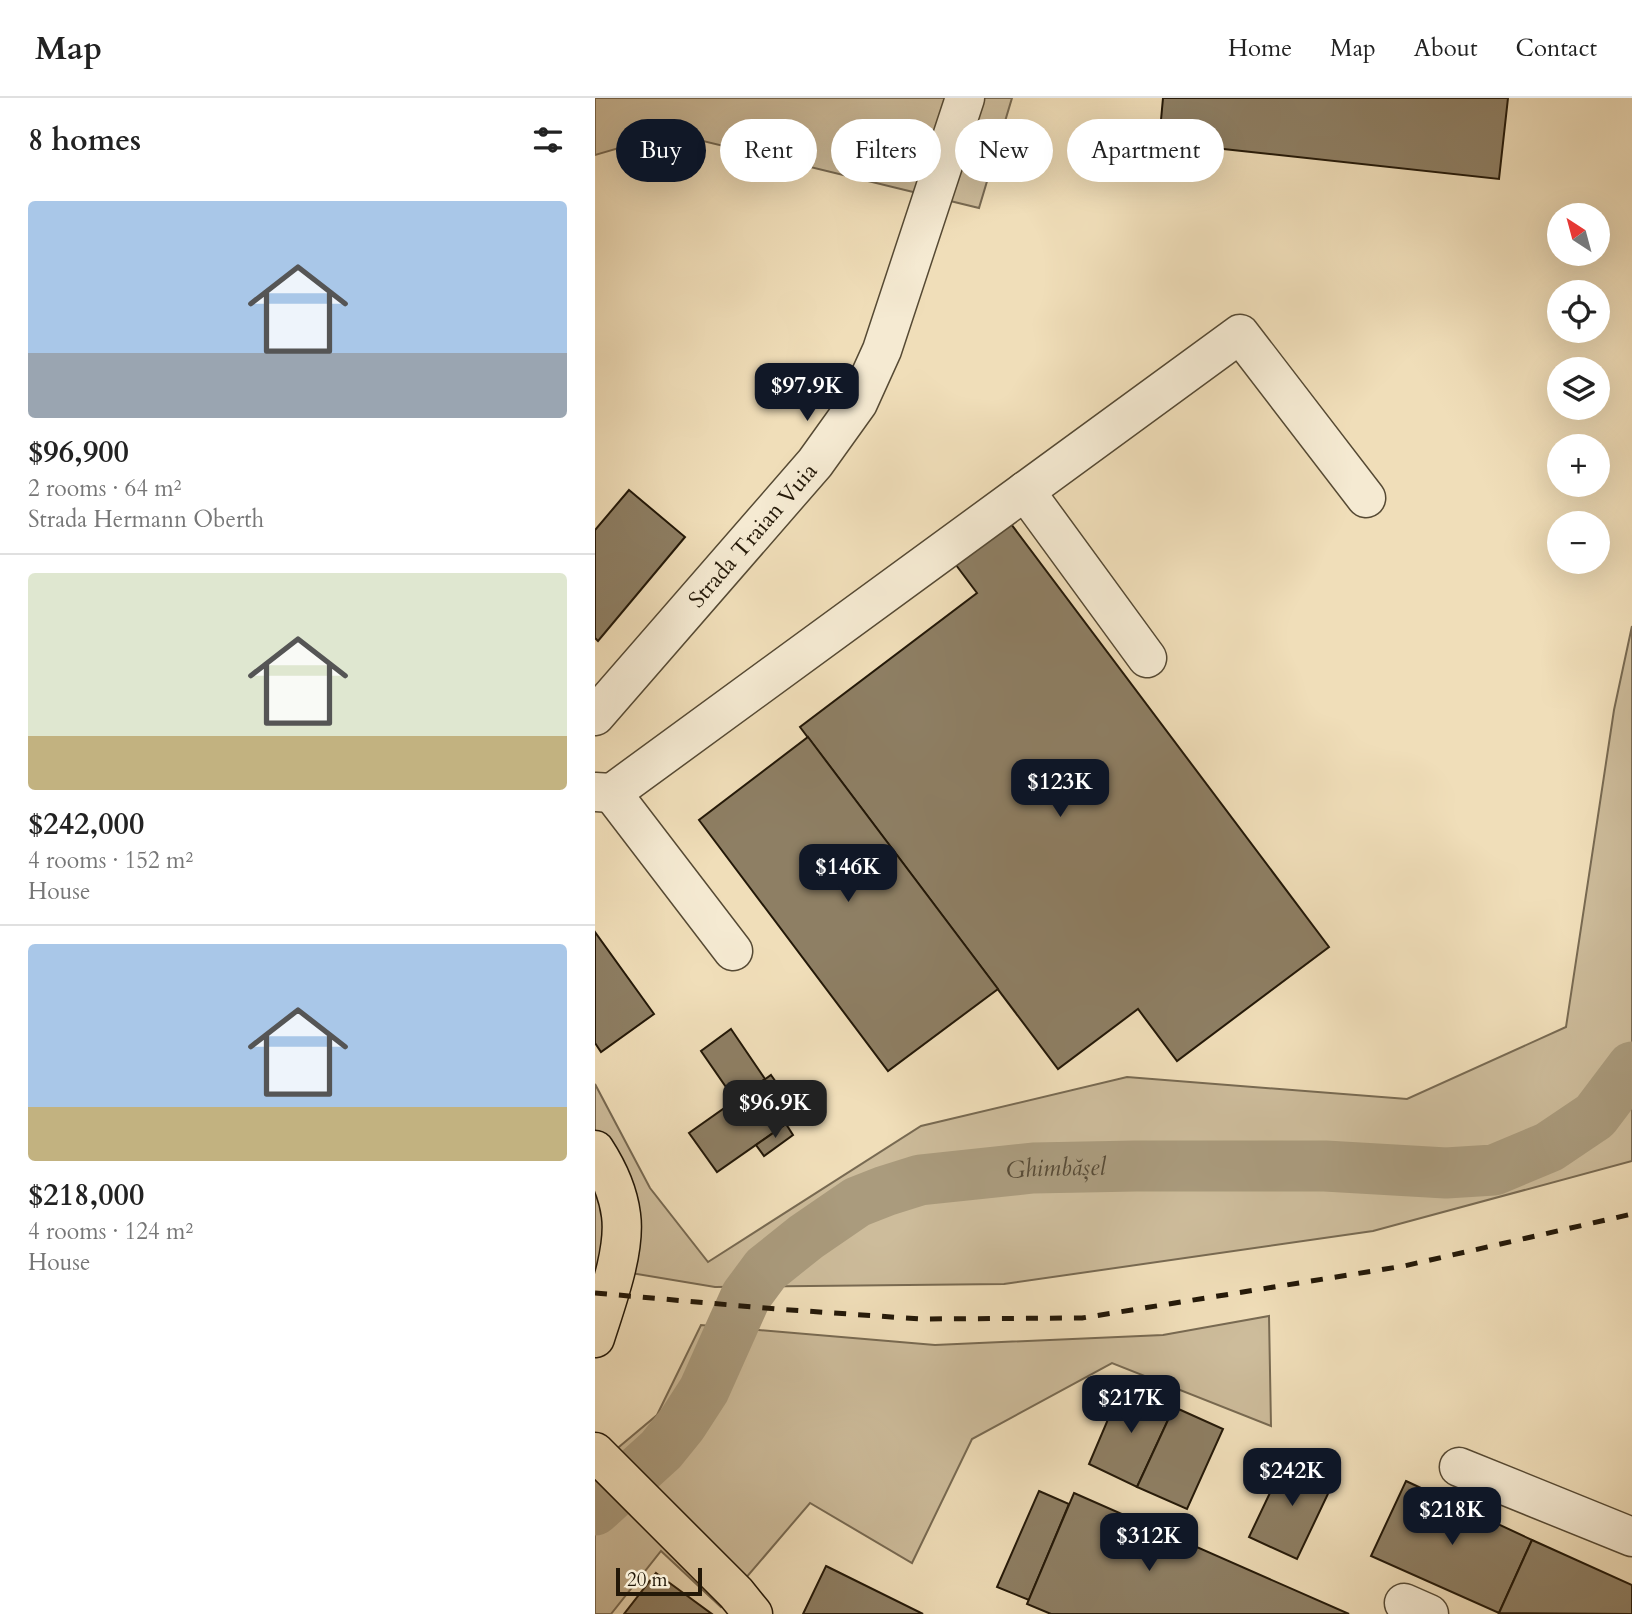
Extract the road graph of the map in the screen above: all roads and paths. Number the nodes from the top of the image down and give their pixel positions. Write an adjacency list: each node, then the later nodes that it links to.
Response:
1 (965, 98): 5 (street, Strada Traian Vuia)
2 (1025, 491): 3 (street); 4 (street); 6 (street)
3 (1366, 498)
4 (1147, 658)
5 (595, 716)
6 (603, 792): 7 (street)
7 (733, 951)
8 (595, 1150): 9 (main road)
9 (595, 1338)
10 (596, 1453): 13 (main road)
11 (1459, 1467): 12 (street)
12 (1632, 1537)
13 (753, 1614)

